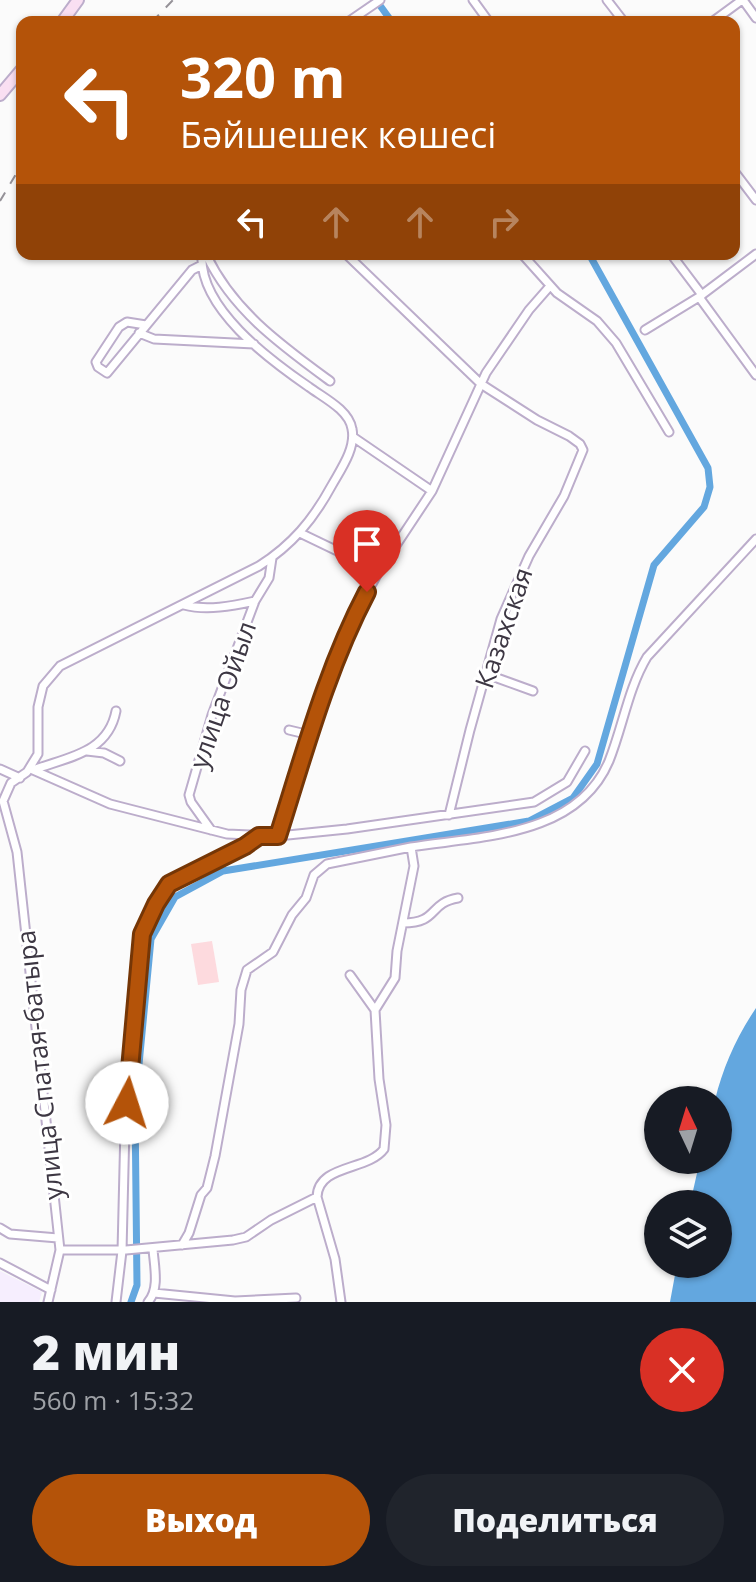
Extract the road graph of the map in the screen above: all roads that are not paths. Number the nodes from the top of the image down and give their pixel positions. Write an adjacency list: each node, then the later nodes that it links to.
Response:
1 (380, 0): 4 (street)
2 (607, 0): 5 (street)
3 (743, 0): 6 (street); 7 (street)
4 (356, 16)
5 (619, 16)
6 (720, 16)
7 (756, 18)
8 (16, 76): 9 (street)
9 (0, 95)
10 (740, 179): 11 (street)
11 (756, 200)
12 (756, 254): 22 (street)
13 (203, 260): 18 (street)
14 (208, 260): 19 (street)
15 (352, 260): 29 (street)
16 (527, 260): 21 (street)
17 (675, 260): 22 (street)
18 (202, 265): 20 (street); 23 (street)
19 (223, 284): 20 (street); 28 (street)
20 (209, 285): 26 (street)
21 (550, 286): 29 (street); 30 (street)
22 (700, 296): 24 (street); 27 (street)
23 (146, 325): 25 (street); 25 (street)
24 (645, 330)
25 (139, 333): 26 (street)
26 (254, 344): 31 (street)
27 (756, 375)
28 (330, 381)
29 (481, 384): 32 (street); 39 (street, Казахская)
30 (669, 432)
31 (353, 437): 32 (street); 33 (street)
32 (432, 491): 36 (street)
33 (300, 533): 35 (street); 36 (street)
34 (756, 539): 58 (street)
35 (272, 558): 37 (street, улица Ойыл); 38 (street)
36 (379, 571): 43 (street)
37 (255, 601): 38 (street); 55 (street, улица Ойыл)
38 (184, 605): 48 (street)
39 (486, 674): 40 (street); 52 (street, Казахская)
40 (533, 691)
41 (116, 711): 44 (street)
42 (289, 730): 43 (street)
43 (310, 735): 57 (street)
44 (85, 751): 46 (street); 48 (street)
45 (585, 751): 52 (street)
46 (120, 761)
47 (0, 769): 49 (street)
48 (30, 771): 49 (street); 55 (street)
49 (20, 778): 50 (street)
50 (11, 783): 51 (street); 54 (street, улица Спатая-батыра)
51 (0, 786)
52 (449, 815): 57 (street)
53 (0, 817): 54 (street)
54 (8, 824): 65 (street, улица Спатая-батыра)
55 (211, 830): 56 (street)
56 (259, 836): 57 (street); 69 (street)
57 (278, 836)
58 (411, 847): 60 (street); 66 (street)
59 (458, 898): 60 (street)
60 (403, 923): 62 (street)
61 (350, 975): 62 (street)
62 (375, 1010): 63 (street)
63 (317, 1197): 66 (street); 79 (street)
64 (0, 1228): 65 (street)
65 (58, 1238): 68 (street, улица Спатая-батыра)
66 (182, 1245): 67 (street)
67 (149, 1249): 69 (street); 72 (street)
68 (60, 1250): 69 (street); 71 (street, улица Спатая-батыра)
69 (124, 1250): 77 (street)
70 (0, 1263): 71 (street)
71 (51, 1290): 76 (street, улица Спатая-батыра)
72 (154, 1293): 75 (street); 78 (street)
73 (296, 1298): 74 (street)
74 (282, 1300): 75 (street)
75 (239, 1301)
76 (48, 1302)
77 (116, 1302)
78 (148, 1302)
79 (341, 1302)

